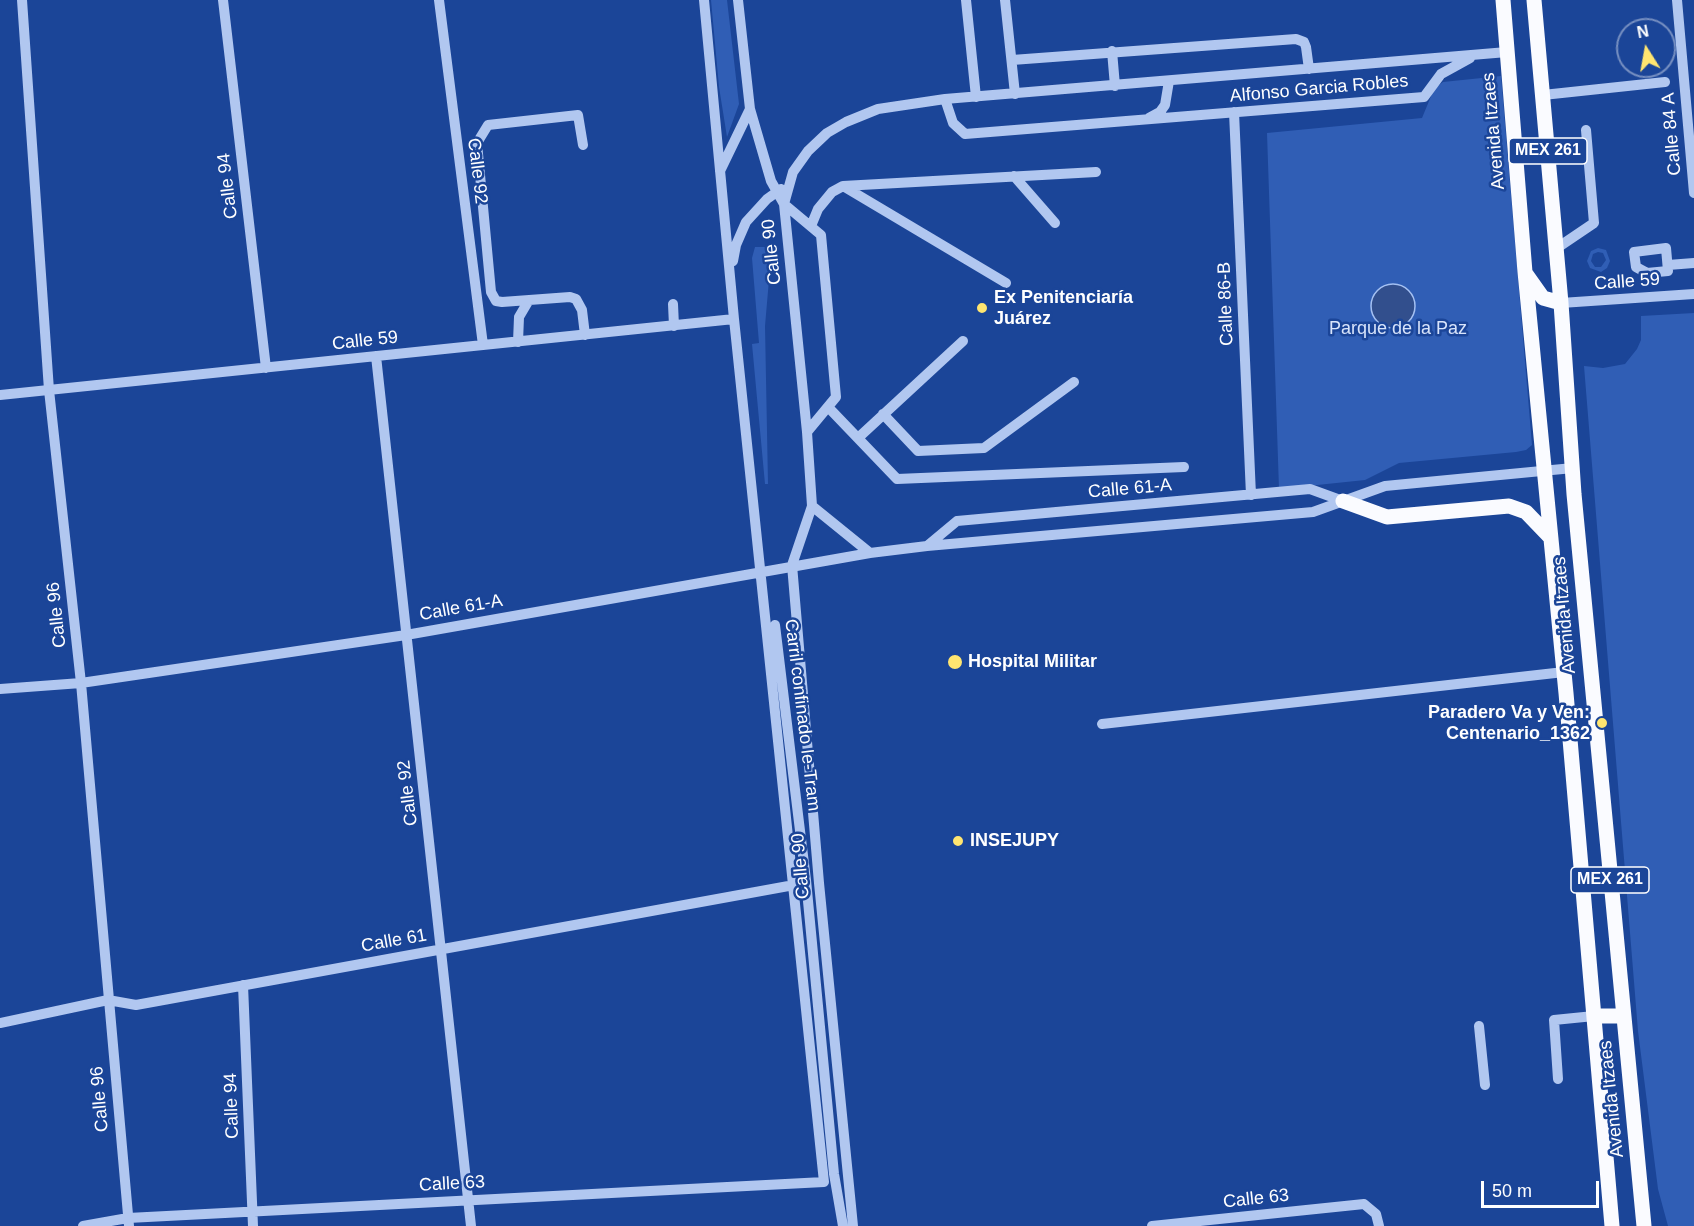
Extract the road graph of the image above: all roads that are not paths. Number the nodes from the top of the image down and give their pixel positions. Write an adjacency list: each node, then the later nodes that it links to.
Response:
1 (22, 0): 59 (street, Calle 96)
2 (223, 0): 57 (street, Calle 94)
3 (439, 0): 28 (street, Calle 92)
4 (704, 0): 30 (street)
5 (738, 0): 23 (street, Calle 90)
6 (966, 0): 21 (street)
7 (1005, 0): 14 (street)
8 (1503, 0): 12 (main road, Avenida Itzaes / MEX 261)
9 (1534, 0): 20 (main road, Avenida Itzaes / MEX 261)
10 (1677, 0): 36 (street, Calle 84 A)
11 (1112, 51): 14 (street); 15 (street); 18 (street)
12 (1507, 52): 13 (street, Alfonso Garcia Robles); 43 (main road, Avenida Itzaes / MEX 261)
13 (1476, 55): 15 (street, Alfonso Garcia Robles); 24 (street, Alfonso Garcia Robles)
14 (1012, 60): 19 (street)
15 (1309, 69): 16 (street, Alfonso Garcia Robles)
16 (1169, 81): 18 (street, Alfonso Garcia Robles); 25 (street)
17 (1665, 82): 20 (street)
18 (1115, 86): 19 (street, Alfonso Garcia Robles)
19 (1015, 94): 21 (street, Alfonso Garcia Robles)
20 (1543, 95): 40 (main road, Avenida Itzaes / MEX 261)
21 (976, 97): 22 (street, Alfonso Garcia Robles)
22 (945, 99): 25 (street, Alfonso Garcia Robles); 33 (street, Alfonso Garcia Robles)
23 (750, 109): 30 (street); 35 (street, Calle 90)
24 (1234, 112): 25 (street, Alfonso Garcia Robles); 68 (street, Calle 86-B)
25 (1148, 119)
26 (1586, 130): 40 (street)
27 (477, 143): 28 (street); 29 (street); 47 (street)
28 (457, 145): 55 (street, Calle 92)
29 (583, 145)
30 (720, 171): 44 (street)
31 (1096, 172): 32 (street)
32 (1014, 176): 34 (street); 38 (street)
33 (788, 184): 35 (street); 37 (street, Alfonso Garcia Robles)
34 (843, 186): 39 (street); 45 (street)
35 (777, 191): 37 (street, Calle 90); 44 (street)
36 (1694, 193)
37 (784, 204): 39 (street); 63 (street, Calle 90)
38 (1055, 224)
39 (811, 226): 61 (street)
40 (1557, 248): 48 (main road, Avenida Itzaes / MEX 261)
41 (1694, 263): 42 (street)
42 (1668, 266)
43 (1525, 272): 48 (main road); 67 (main road, Avenida Itzaes / MEX 261)
44 (731, 283): 50 (street)
45 (1006, 283)
46 (1694, 294): 48 (street, Calle 59)
47 (529, 300): 52 (street); 54 (street)
48 (1561, 303): 66 (main road, Avenida Itzaes / MEX 261)
49 (673, 304): 51 (street)
50 (734, 319): 51 (street, Calle 59); 75 (street)
51 (674, 326): 52 (street, Calle 59)
52 (585, 335): 54 (street, Calle 59)
53 (963, 341): 62 (street)
54 (519, 342): 55 (street, Calle 59)
55 (483, 345): 56 (street, Calle 59)
56 (376, 356): 57 (street, Calle 59); 76 (street, Calle 92)
57 (266, 368): 59 (street, Calle 59)
58 (1074, 382): 62 (street)
59 (49, 390): 60 (street, Calle 59); 78 (street, Calle 96)
60 (0, 395)
61 (828, 407): 63 (street); 64 (street)
62 (883, 414): 64 (street)
63 (807, 432): 70 (street, Calle 90)
64 (858, 438): 65 (street)
65 (1184, 467)
66 (1573, 468): 67 (street, Calle 61-A); 81 (main road, Avenida Itzaes / MEX 261)
67 (1543, 472): 69 (street, Calle 61-A); 71 (main road, Avenida Itzaes / MEX 261)
68 (1251, 495): 69 (street, Calle 61-A); 72 (street, Calle 61-A)
69 (1343, 501): 71 (main road); 72 (street, Calle 61-A)
70 (812, 506): 73 (street); 74 (street, Calle 90)
71 (1551, 538): 77 (main road, Avenida Itzaes / MEX 261)
72 (927, 546): 73 (street, Calle 61-A)
73 (870, 553): 74 (street, Calle 61-A)
74 (792, 566): 75 (street, Calle 61-A); 101 (street, Calle 90)
75 (763, 571): 76 (street, Calle 61-A); 83 (street, Calle 90); 100 (street, Carril confinado Ie-Tram)
76 (406, 635): 78 (street, Calle 61-A); 84 (street, Calle 92)
77 (1564, 672): 80 (main road, Avenida Itzaes / MEX 261); 82 (street)
78 (81, 683): 79 (street, Calle 61-A); 86 (street, Calle 96)
79 (0, 689)
80 (1566, 693): 81 (main road); 87 (main road, Avenida Itzaes / MEX 261)
81 (1592, 694): 88 (main road, Avenida Itzaes / MEX 261)
82 (1102, 724)
83 (794, 885): 84 (street, Calle 61); 93 (street, Calle 90)
84 (442, 948): 85 (street, Calle 61); 94 (street, Calle 92)
85 (243, 985): 86 (street, Calle 61); 95 (street, Calle 94)
86 (108, 1000): 89 (street, Calle 61); 96 (street, Calle 96)
87 (1594, 1016): 88 (main road); 91 (street); 104 (main road, Avenida Itzaes / MEX 261)
88 (1623, 1016): 105 (main road, Avenida Itzaes / MEX 261)
89 (0, 1023)
90 (1479, 1026): 92 (street)
91 (1558, 1079)
92 (1485, 1085)
93 (824, 1182): 94 (street, Calle 63)
94 (469, 1199): 95 (street, Calle 63); 99 (street, Calle 92)
95 (252, 1212): 96 (street, Calle 63); 98 (street, Calle 94)
96 (128, 1222): 97 (street, Calle 63)
97 (83, 1226)
98 (253, 1226)
99 (471, 1226)
100 (843, 1226)
101 (853, 1226)
102 (1152, 1226): 103 (street, Calle 63)
103 (1379, 1226)
104 (1612, 1226)
105 (1644, 1226)

